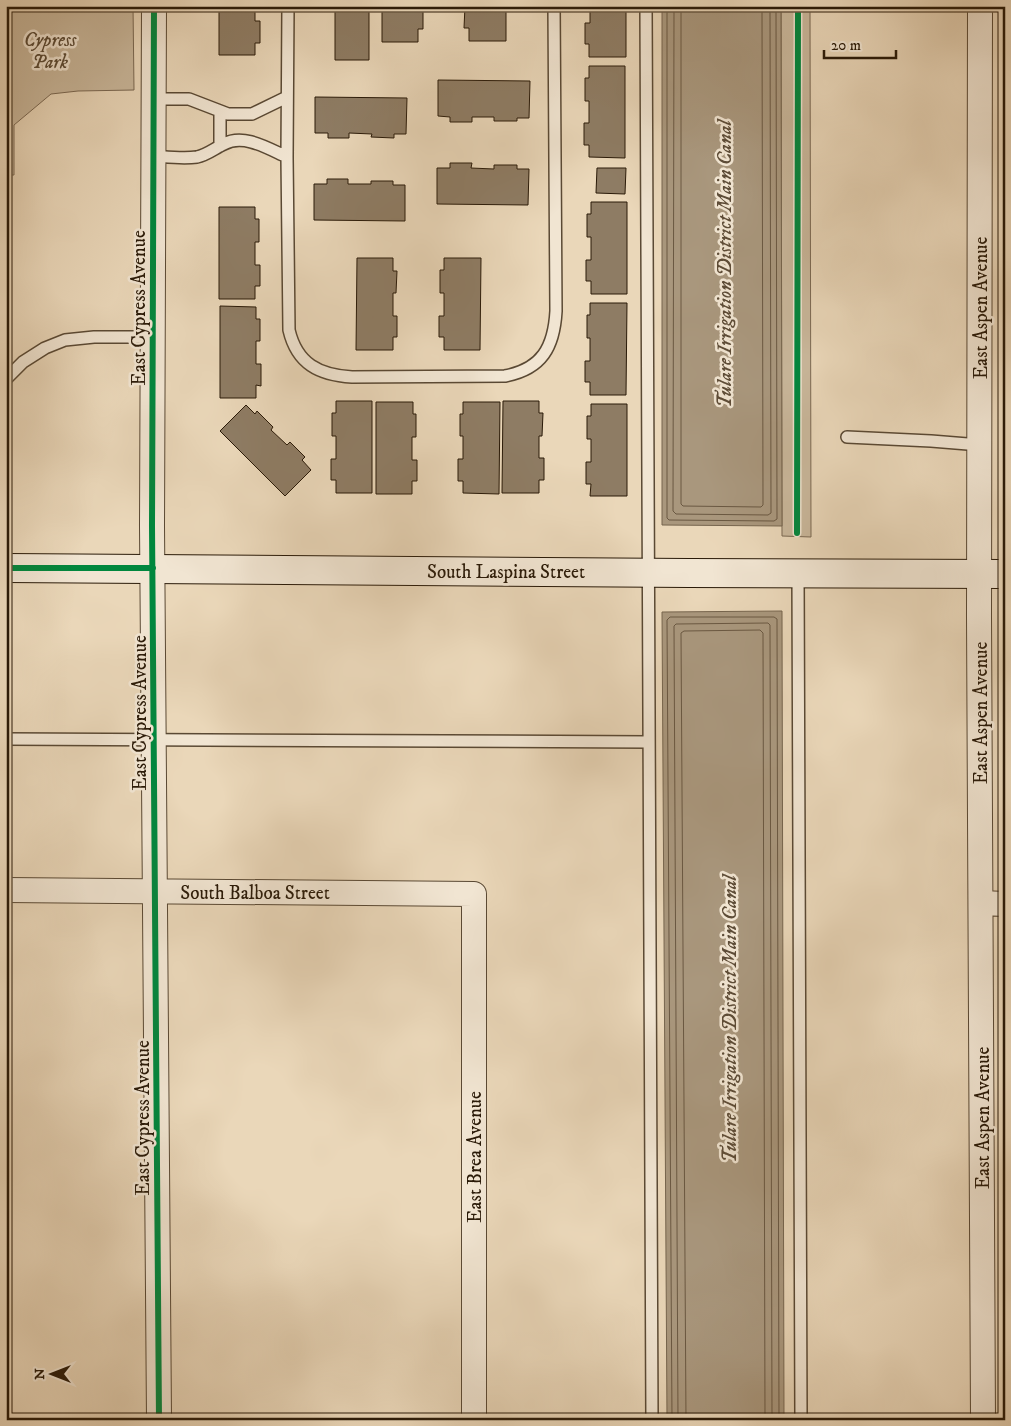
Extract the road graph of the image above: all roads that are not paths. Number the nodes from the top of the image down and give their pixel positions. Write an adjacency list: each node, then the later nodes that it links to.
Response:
1 (154, 6): 7 (street, East Cypress Avenue)
2 (288, 6): 6 (lane)
3 (554, 6): 11 (lane)
4 (646, 6): 18 (lane)
5 (980, 6): 15 (street, East Aspen Avenue)
6 (287, 97): 8 (lane); 11 (lane)
7 (155, 99): 8 (lane); 10 (street, East Cypress Avenue)
8 (220, 111): 9 (lane)
9 (220, 146): 10 (lane); 11 (lane)
10 (154, 156): 12 (street, East Cypress Avenue)
11 (287, 157)
12 (153, 337): 13 (lane); 17 (street, East Cypress Avenue)
13 (6, 379)
14 (848, 437): 15 (lane)
15 (980, 445): 20 (street, East Aspen Avenue)
16 (6, 568): 17 (street, South Laspina Street)
17 (153, 568): 18 (street, South Laspina Street); 22 (street, East Cypress Avenue)
18 (650, 572): 19 (street, South Laspina Street); 23 (lane)
19 (798, 573): 20 (street, South Laspina Street); 32 (lane)
20 (992, 574): 27 (street, East Aspen Avenue)
21 (6, 739): 22 (lane)
22 (154, 740): 23 (lane); 25 (street, East Cypress Avenue)
23 (649, 742): 31 (lane)
24 (6, 890): 25 (street, South Balboa Street)
25 (155, 892): 26 (street, South Balboa Street); 29 (street, East Cypress Avenue)
26 (474, 894): 30 (street, East Brea Avenue)
27 (981, 903): 28 (street); 33 (street, East Aspen Avenue)
28 (1005, 904)
29 (159, 1420)
30 (474, 1420)
31 (652, 1420)
32 (802, 1420)
33 (983, 1420)

